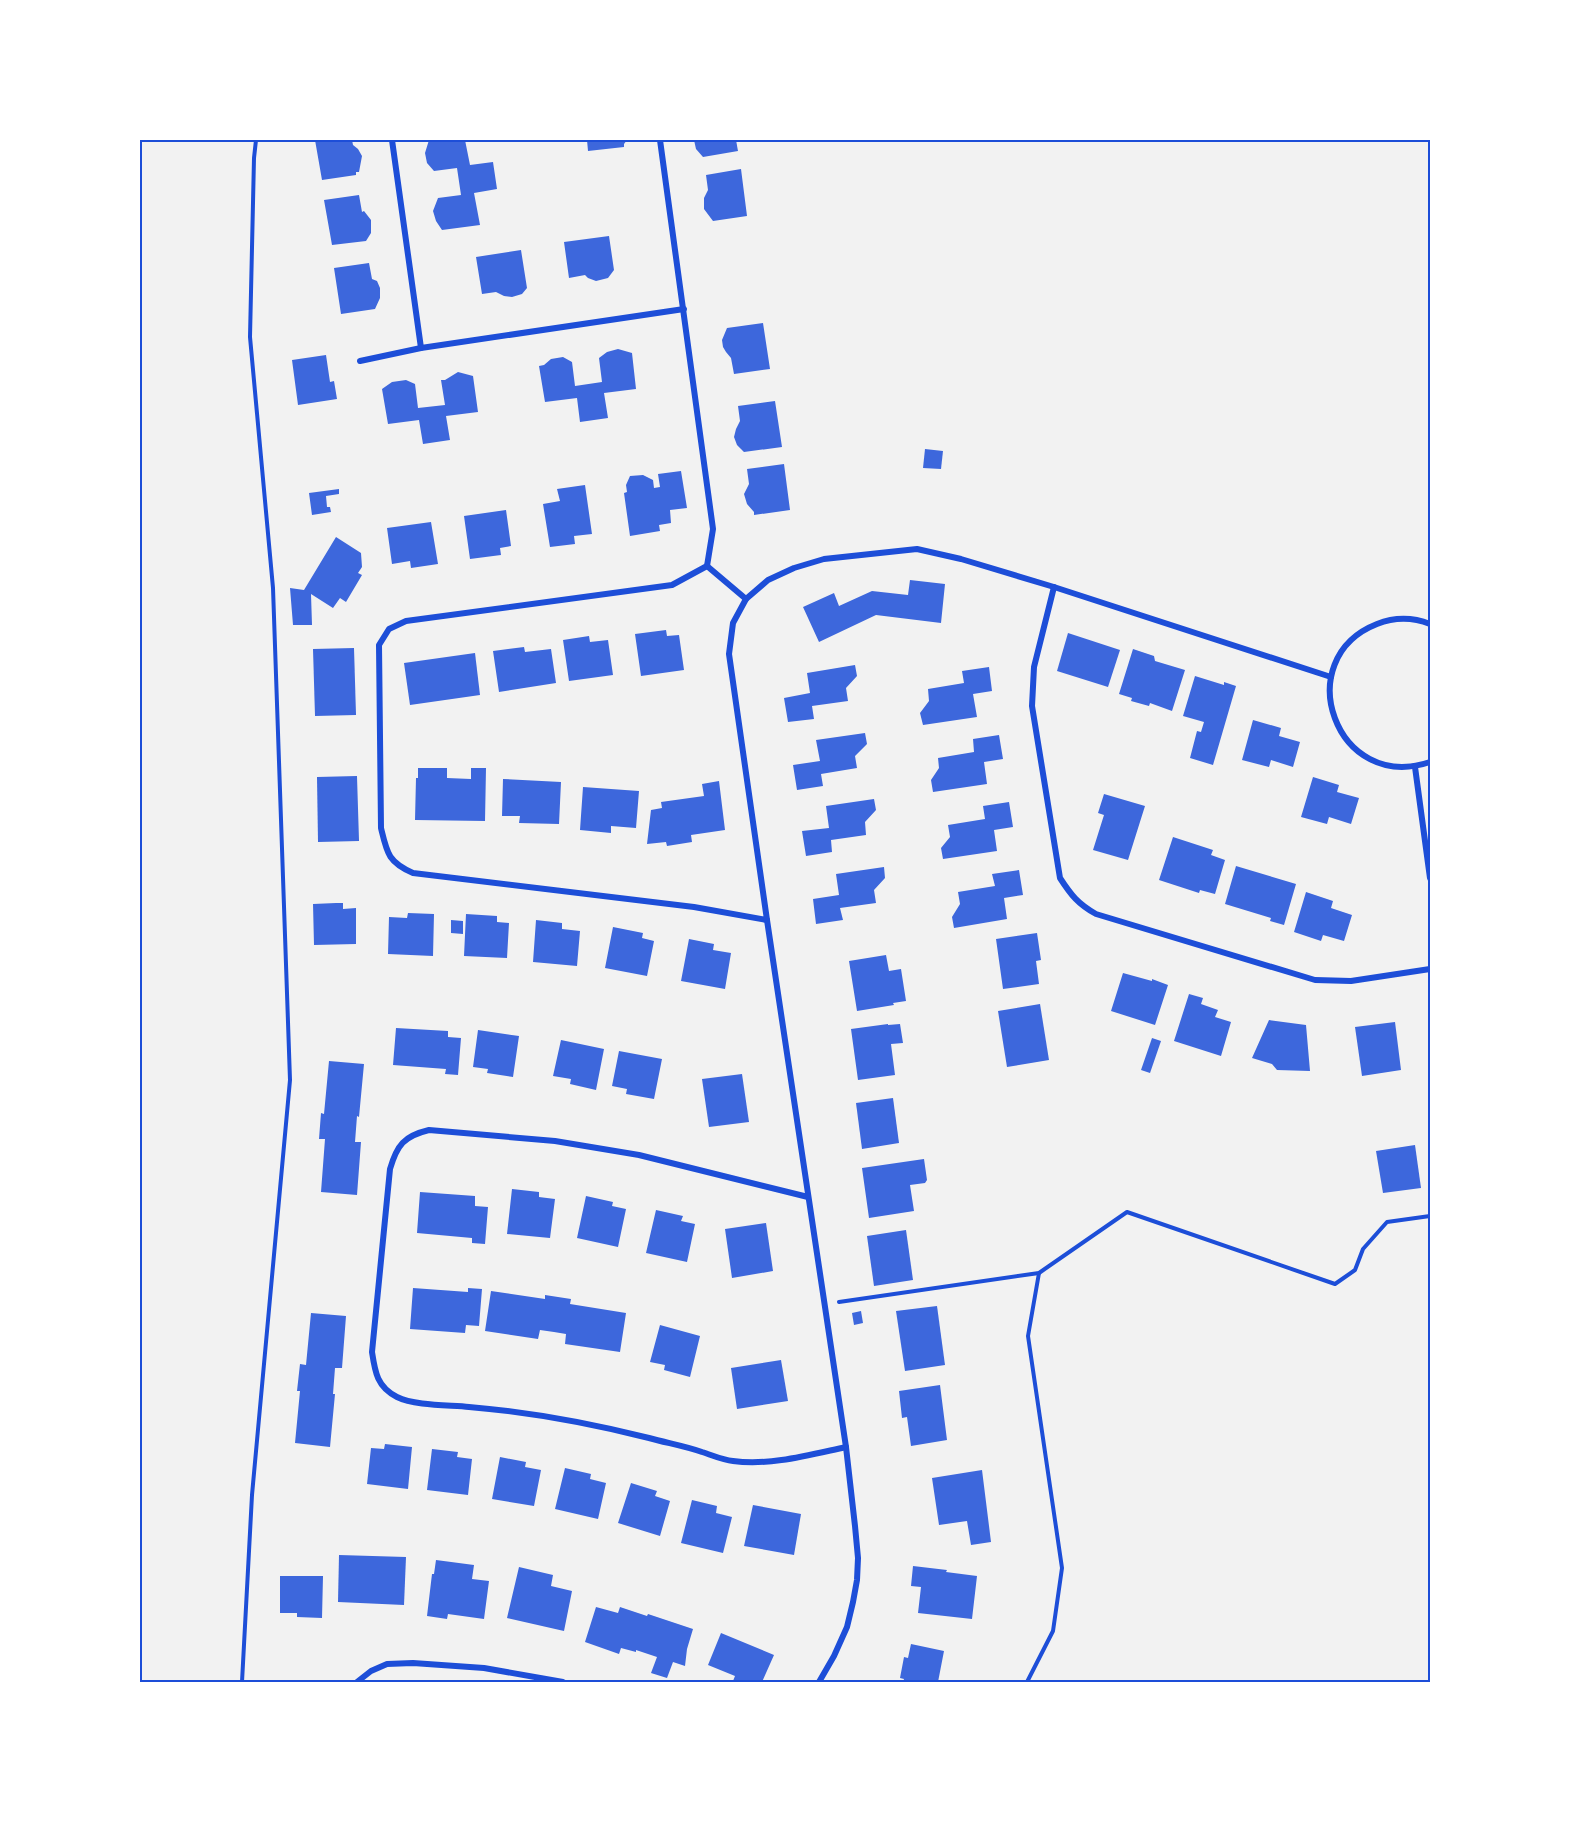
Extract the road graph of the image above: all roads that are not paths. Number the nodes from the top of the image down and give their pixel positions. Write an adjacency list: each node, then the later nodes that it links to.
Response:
1 (392, 140): 4 (street)
2 (660, 140): 3 (street)
3 (684, 309): 4 (street); 6 (street)
4 (421, 348): 5 (street)
5 (360, 361)
6 (707, 566): 8 (street); 14 (street)
7 (1054, 587): 8 (street); 10 (street); 15 (street)
8 (746, 599): 14 (street)
9 (1431, 624): 10 (street)
10 (1331, 677): 12 (street)
11 (1431, 762): 12 (street)
12 (1415, 767): 13 (street)
13 (1431, 878)
14 (767, 920): 16 (street)
15 (1431, 969)
16 (808, 1197): 17 (street); 17 (street)
17 (846, 1447): 20 (street)
18 (357, 1683): 19 (street)
19 (563, 1683)
20 (819, 1683)

